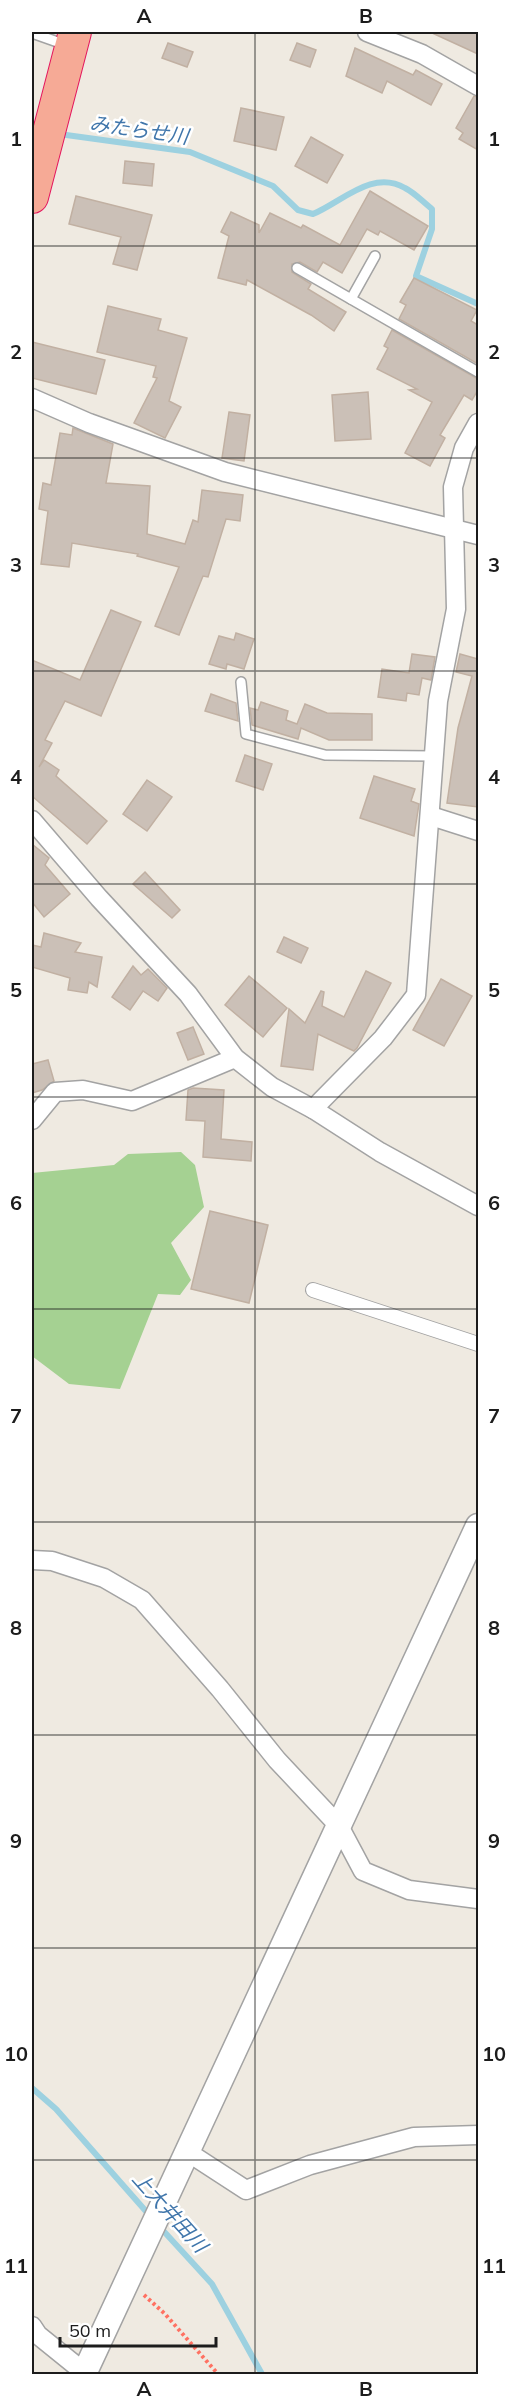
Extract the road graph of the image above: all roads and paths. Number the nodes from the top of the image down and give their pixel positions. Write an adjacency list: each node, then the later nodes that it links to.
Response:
1 (367, 32): 4 (street)
2 (32, 33): 3 (lane)
3 (73, 39): 5 (highway)
4 (478, 86)
5 (32, 197)
6 (375, 256): 8 (lane)
7 (297, 268): 8 (lane)
8 (351, 298): 9 (lane)
9 (478, 372)
10 (32, 398): 12 (street)
11 (478, 423): 12 (street)
12 (453, 526): 13 (street); 15 (street)
13 (478, 535)
14 (241, 682): 15 (lane)
15 (434, 756): 16 (street)
16 (430, 816): 18 (street); 20 (street)
17 (32, 820): 19 (street)
18 (478, 831)
19 (235, 1058): 20 (street); 21 (street)
20 (313, 1109): 22 (street)
21 (32, 1120)
22 (478, 1206)
23 (313, 1290): 24 (street)
24 (478, 1344)
25 (478, 1526): 27 (street)
26 (32, 1560): 27 (street)
27 (339, 1826): 28 (street); 30 (street)
28 (478, 1899)
29 (478, 2135): 30 (street)
30 (186, 2151): 31 (street)
31 (132, 2270): 33 (street); 34 (path)
32 (32, 2325): 33 (street)
33 (85, 2374)
34 (218, 2374)

